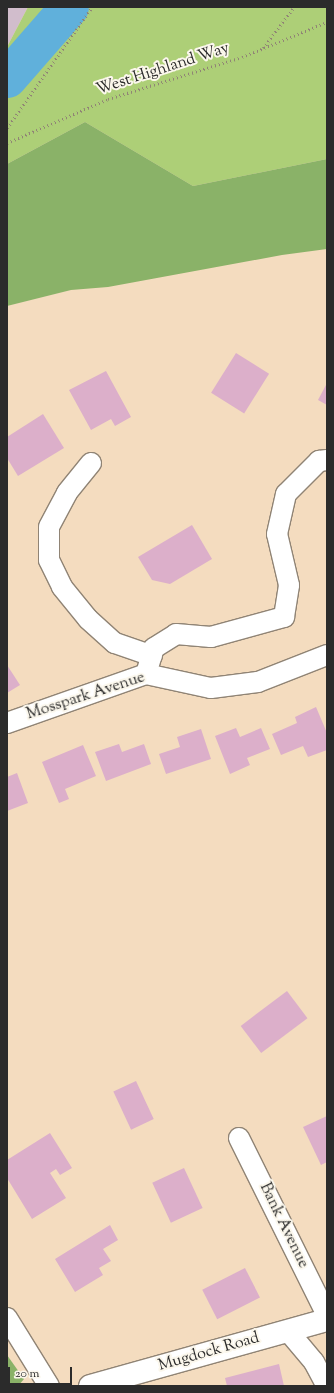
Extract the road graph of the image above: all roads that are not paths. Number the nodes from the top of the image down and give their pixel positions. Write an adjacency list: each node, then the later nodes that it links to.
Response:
1 (327, 460): 4 (street)
2 (91, 463): 4 (street)
3 (327, 655): 4 (street, Mosspark Avenue)
4 (149, 665): 5 (street, Mosspark Avenue)
5 (7, 723)
6 (239, 1138): 7 (street, Bank Avenue)
7 (327, 1314)
8 (7, 1318): 11 (street)
9 (327, 1320): 10 (street, Mugdock Road)
10 (288, 1331): 12 (street, Mugdock Road); 13 (street)
11 (50, 1386)
12 (90, 1386)
13 (327, 1386)

